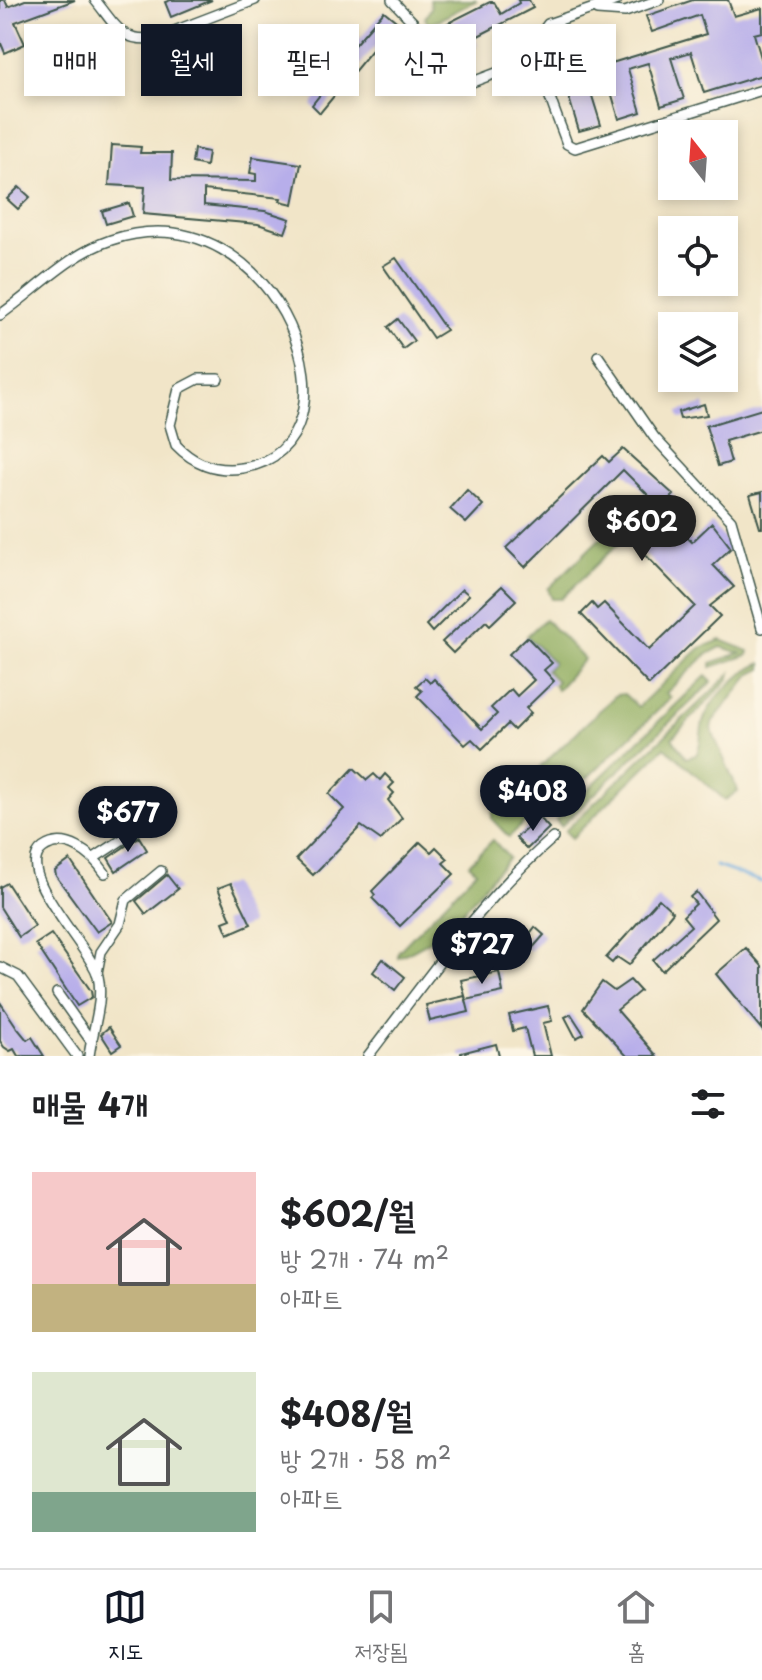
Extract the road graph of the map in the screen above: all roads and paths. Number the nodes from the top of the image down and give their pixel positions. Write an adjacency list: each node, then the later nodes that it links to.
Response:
1 (95, 0): 2 (street)
2 (255, 0)
3 (392, 0): 8 (street)
4 (617, 0): 6 (street)
5 (659, 0): 6 (street)
6 (596, 10): 7 (street)
7 (548, 24)
8 (492, 75)
9 (762, 90): 10 (street)
10 (552, 96)
11 (0, 315): 13 (street)
12 (598, 356): 14 (street)
13 (218, 379)
14 (762, 628)
15 (134, 832): 17 (street)
16 (553, 838): 26 (street)
17 (94, 858): 19 (street); 21 (street)
18 (161, 871): 21 (street)
19 (105, 873)
20 (0, 967): 24 (street)
21 (97, 973): 23 (street)
22 (57, 993): 23 (street)
23 (91, 1041): 25 (street)
24 (77, 1056)
25 (89, 1056)
26 (368, 1056)

